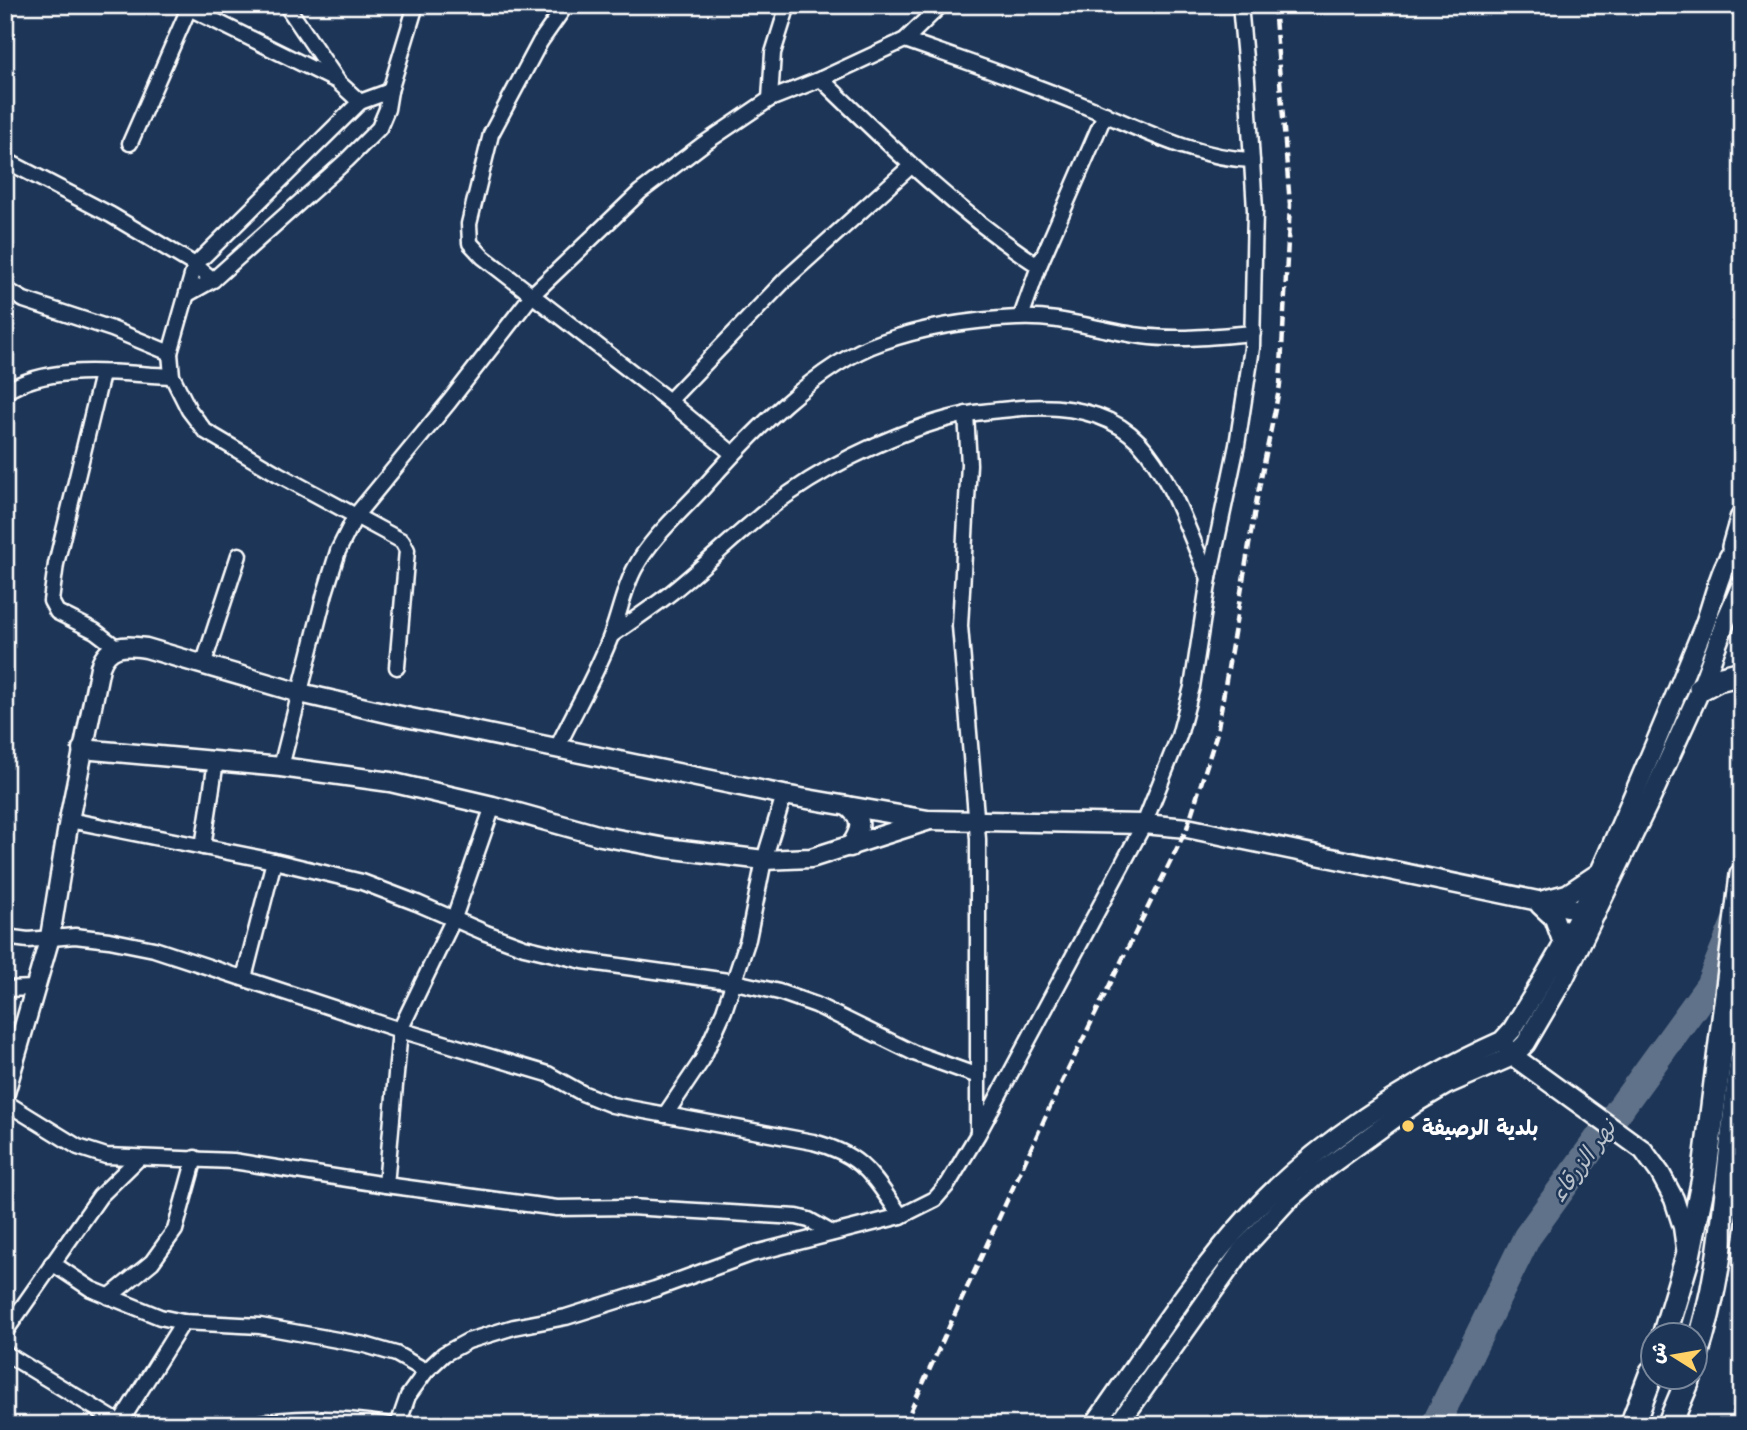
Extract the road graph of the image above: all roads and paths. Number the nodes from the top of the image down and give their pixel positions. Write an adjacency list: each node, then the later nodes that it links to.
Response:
1 (286, 5): 10 (street)
2 (416, 5): 11 (street)
3 (566, 5): 24 (street)
4 (788, 5): 12 (street)
5 (941, 5): 8 (street)
6 (1240, 5): 17 (street)
7 (186, 6): 10 (street); 15 (street)
8 (905, 40): 9 (street); 14 (street)
9 (821, 79): 12 (street); 18 (street)
10 (337, 81): 13 (street)
11 (390, 91): 13 (street); 21 (street)
12 (770, 99): 24 (street)
13 (360, 102): 19 (street)
14 (1105, 114): 17 (street); 20 (street)
15 (130, 143)
16 (5, 160): 19 (street)
17 (1252, 160): 26 (street)
18 (911, 166): 20 (street); 31 (street)
19 (195, 265): 21 (street); 23 (street)
20 (1039, 266): 25 (street)
21 (213, 281): 23 (street)
22 (5, 289): 27 (street)
23 (188, 294): 27 (street)
24 (533, 294): 31 (street); 34 (street)
25 (1020, 317): 26 (street); 33 (street)
26 (1253, 333): 38 (street)
27 (170, 353): 29 (street)
28 (102, 374): 29 (street); 30 (street); 41 (street)
29 (172, 376): 34 (street)
30 (5, 392)
31 (669, 401): 33 (street)
32 (966, 414): 38 (street); 40 (street); 56 (street)
33 (733, 454): 40 (street)
34 (356, 515): 43 (street); 46 (street)
35 (1742, 519): 36 (main road)
36 (1738, 543): 62 (street)
37 (239, 555): 42 (street)
38 (1209, 578): 57 (street)
39 (1742, 584): 45 (street)
40 (612, 635): 47 (street)
41 (116, 647): 42 (street); 48 (street)
42 (203, 665): 46 (street)
43 (397, 667)
44 (1742, 673): 45 (main road)
45 (1701, 688): 65 (street)
46 (300, 693): 47 (street); 50 (street)
47 (557, 748): 51 (street)
48 (82, 749): 49 (street); 54 (street)
49 (216, 761): 50 (street); 58 (street)
50 (281, 766): 52 (street)
51 (784, 795): 53 (street); 60 (street)
52 (493, 806): 60 (street); 66 (street)
53 (847, 806): 55 (street); 59 (street)
54 (69, 820): 58 (street); 68 (street)
55 (928, 820): 56 (street); 59 (street)
56 (976, 820): 57 (street); 77 (street)
57 (1144, 824): 64 (street); 81 (street)
58 (203, 847): 61 (street)
59 (850, 847): 60 (street)
60 (764, 860): 71 (street)
61 (274, 861): 66 (street); 70 (street)
62 (1600, 872): 64 (street); 65 (street)
63 (1742, 875): 87 (main road)
64 (1539, 902): 65 (street); 69 (street)
65 (1588, 914): 69 (street); 75 (street)
66 (454, 918): 71 (street); 74 (street)
67 (5, 937): 68 (street)
68 (50, 937): 70 (street); 72 (street)
69 (1564, 946): 75 (street)
70 (244, 978): 74 (street)
71 (735, 982): 77 (street); 80 (street)
72 (35, 988): 73 (street); 78 (street)
73 (5, 989)
74 (400, 1030): 80 (street); 84 (street)
75 (1508, 1049): 87 (street); 89 (street); 90 (street)
76 (1741, 1070): 94 (main road)
77 (978, 1076): 81 (street)
78 (5, 1093)
79 (5, 1101): 82 (street)
80 (665, 1115): 85 (street)
81 (978, 1134): 85 (street)
82 (139, 1158): 83 (street); 88 (street)
83 (195, 1158): 84 (street); 91 (street)
84 (386, 1185): 86 (street)
85 (901, 1216): 86 (street)
86 (832, 1233): 97 (street)
87 (1688, 1256): 93 (main road)
88 (52, 1263): 91 (street); 95 (street)
89 (1196, 1281): 90 (street); 104 (street)
90 (1213, 1293): 105 (street)
91 (109, 1297): 92 (street)
92 (183, 1322): 97 (street); 100 (street)
93 (1668, 1322)
94 (1706, 1322)
95 (5, 1332)
96 (5, 1353): 100 (street)
97 (426, 1371): 103 (street)
98 (1645, 1392): 106 (main road)
99 (1683, 1392): 107 (main road)
100 (121, 1424)
101 (250, 1425): 102 (street)
102 (389, 1425)
103 (398, 1425)
104 (1094, 1425)
105 (1118, 1425)
106 (1632, 1425)
107 (1669, 1425)

